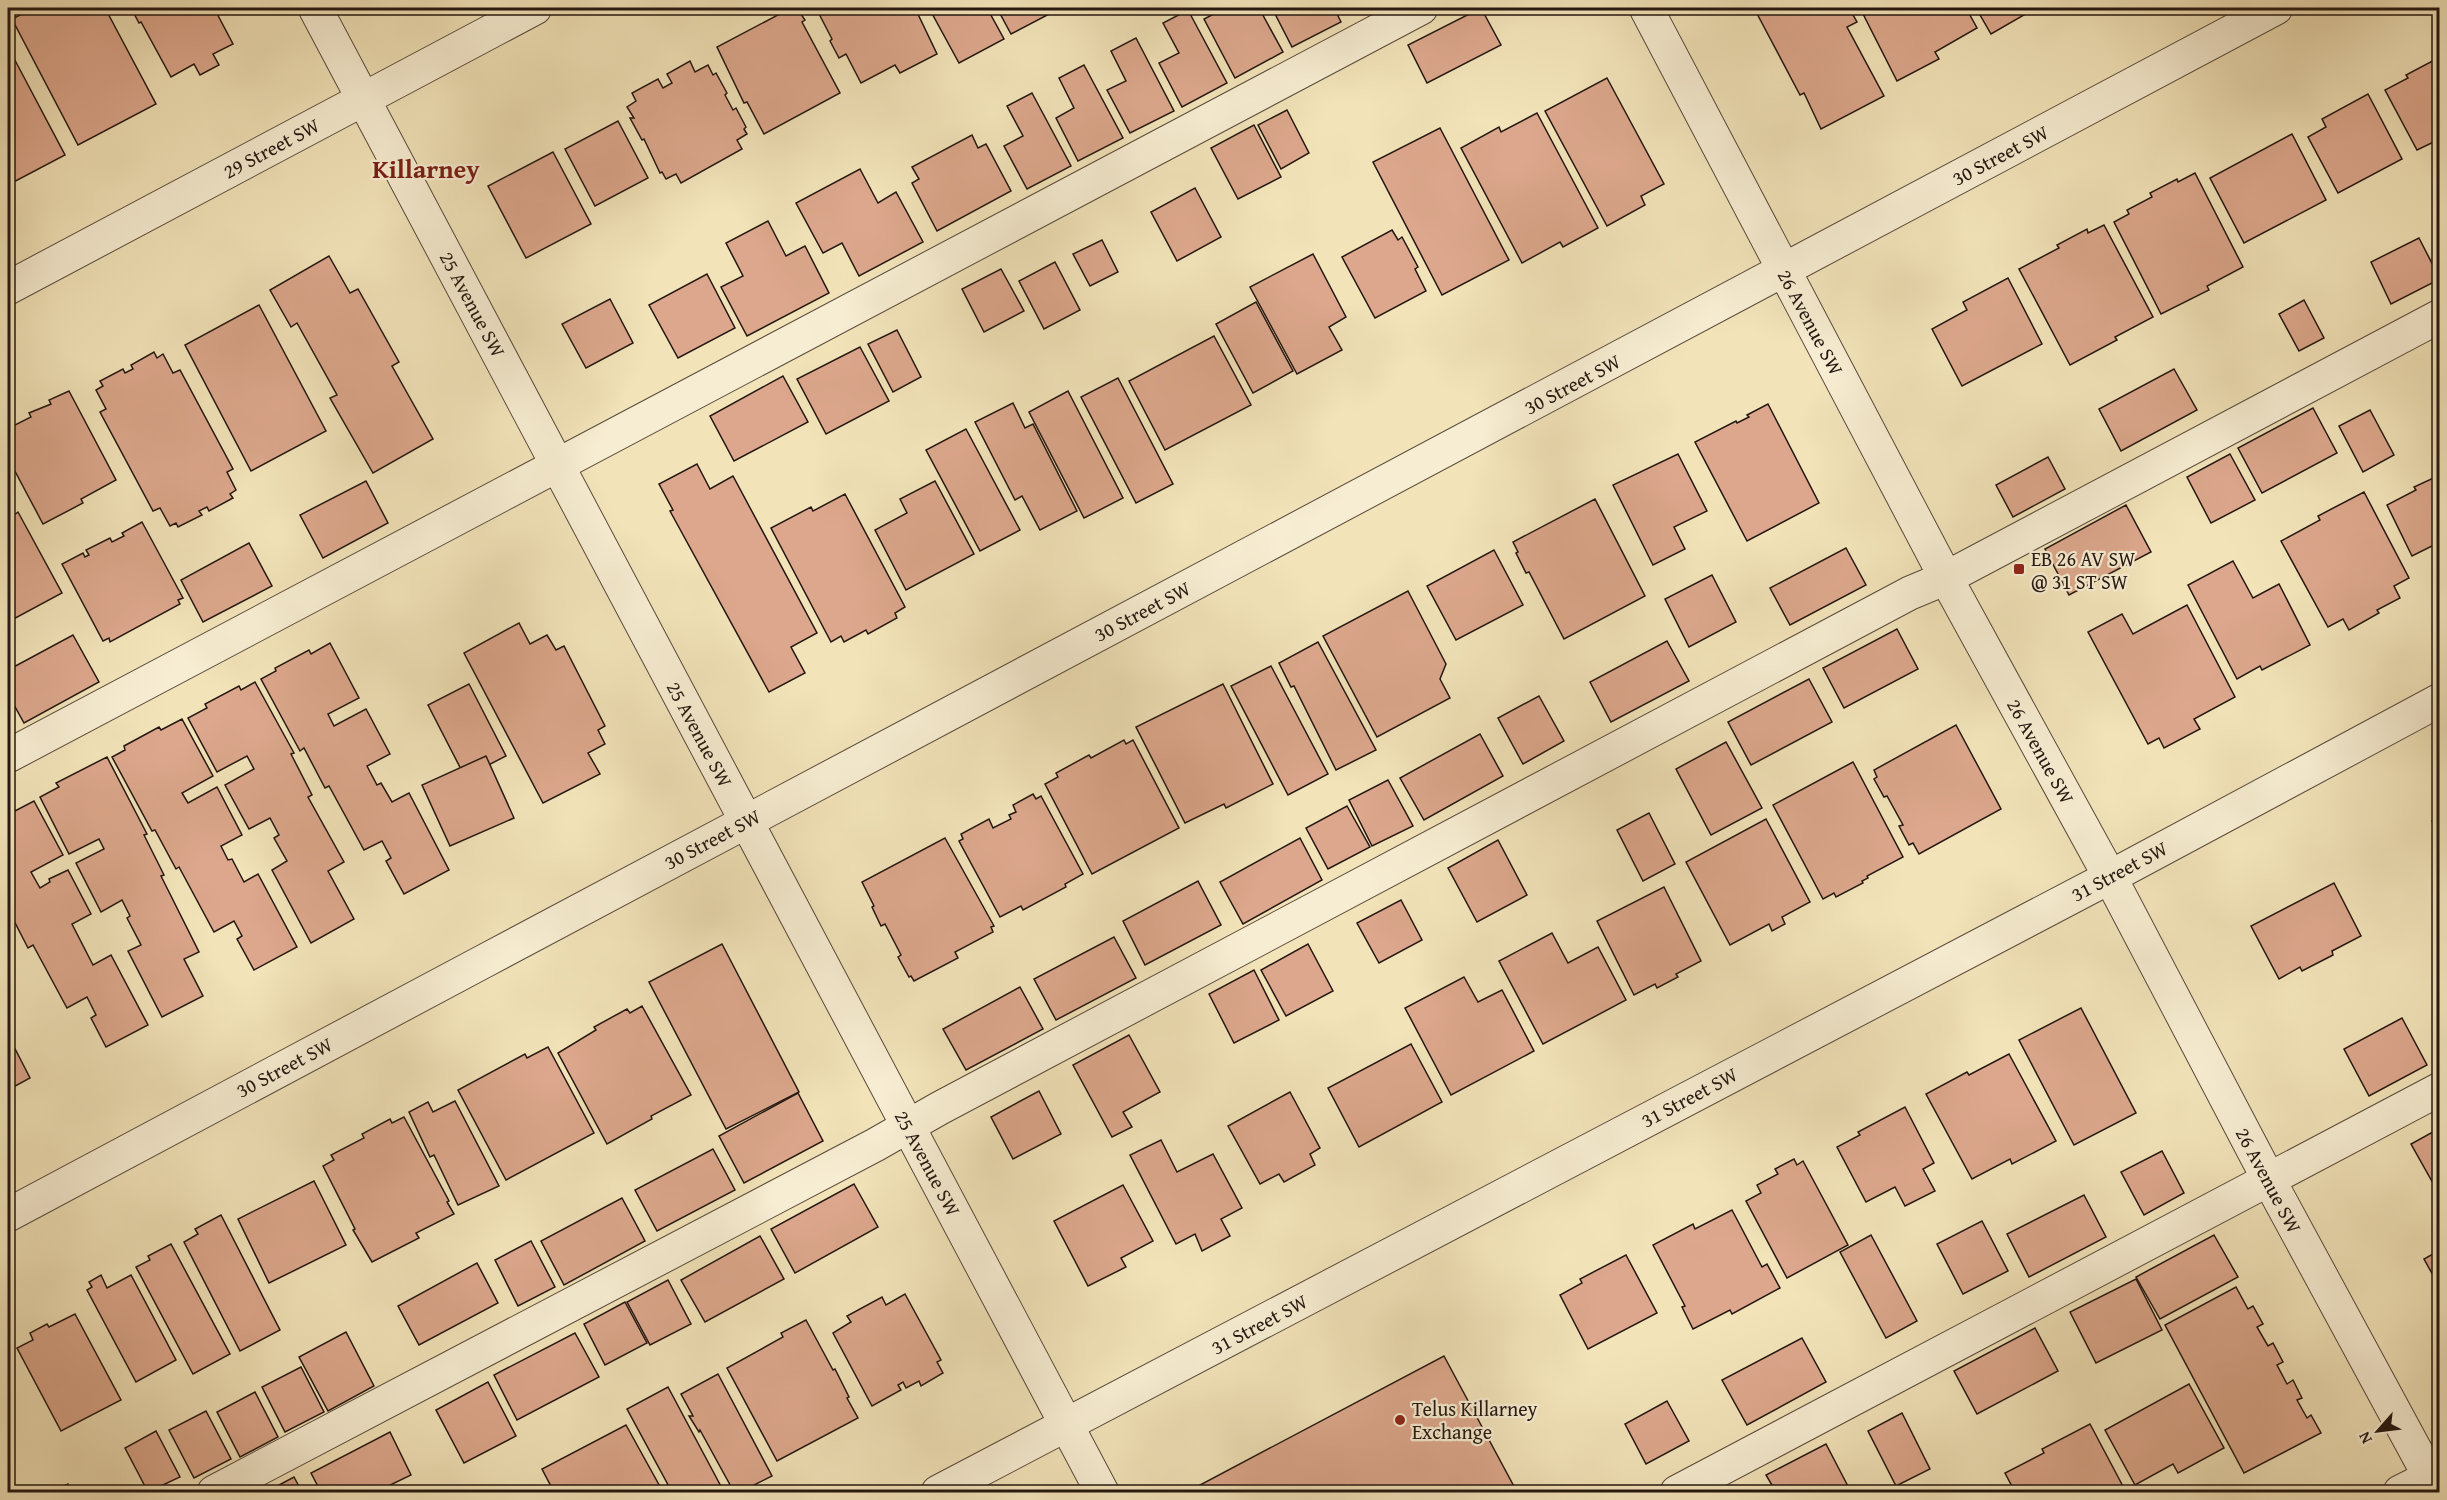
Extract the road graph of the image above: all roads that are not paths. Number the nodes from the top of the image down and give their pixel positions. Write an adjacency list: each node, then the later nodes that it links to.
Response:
1 (315, 8): 6 (street, 25 Avenue SW)
2 (535, 8): 6 (street, 29 Street SW)
3 (1421, 8): 10 (street)
4 (1646, 8): 7 (street, 26 Avenue SW)
5 (2276, 8): 7 (street, 30 Street SW)
6 (364, 99): 8 (street, 29 Street SW); 10 (street, 25 Avenue SW)
7 (1785, 271): 11 (street, 26 Avenue SW); 14 (street, 30 Street SW)
8 (8, 288)
9 (2439, 316): 11 (street)
10 (558, 465): 13 (street); 14 (street, 25 Avenue SW)
11 (1946, 578): 15 (street, 26 Avenue SW); 17 (street)
12 (2439, 700): 15 (street, 31 Street SW)
13 (8, 756)
14 (745, 821): 17 (street, 25 Avenue SW); 19 (street, 30 Street SW)
15 (2110, 877): 18 (street, 26 Avenue SW); 20 (street, 31 Street SW)
16 (2439, 1089): 18 (street)
17 (908, 1126): 20 (street, 25 Avenue SW); 22 (street)
18 (2269, 1180): 21 (street, 26 Avenue SW); 25 (street)
19 (8, 1215)
20 (1066, 1425): 23 (street, 31 Street SW); 24 (street, 25 Avenue SW)
21 (2436, 1480): 26 (street)
22 (214, 1492)
23 (938, 1492)
24 (1102, 1492)
25 (1677, 1492)
26 (2400, 1492)

